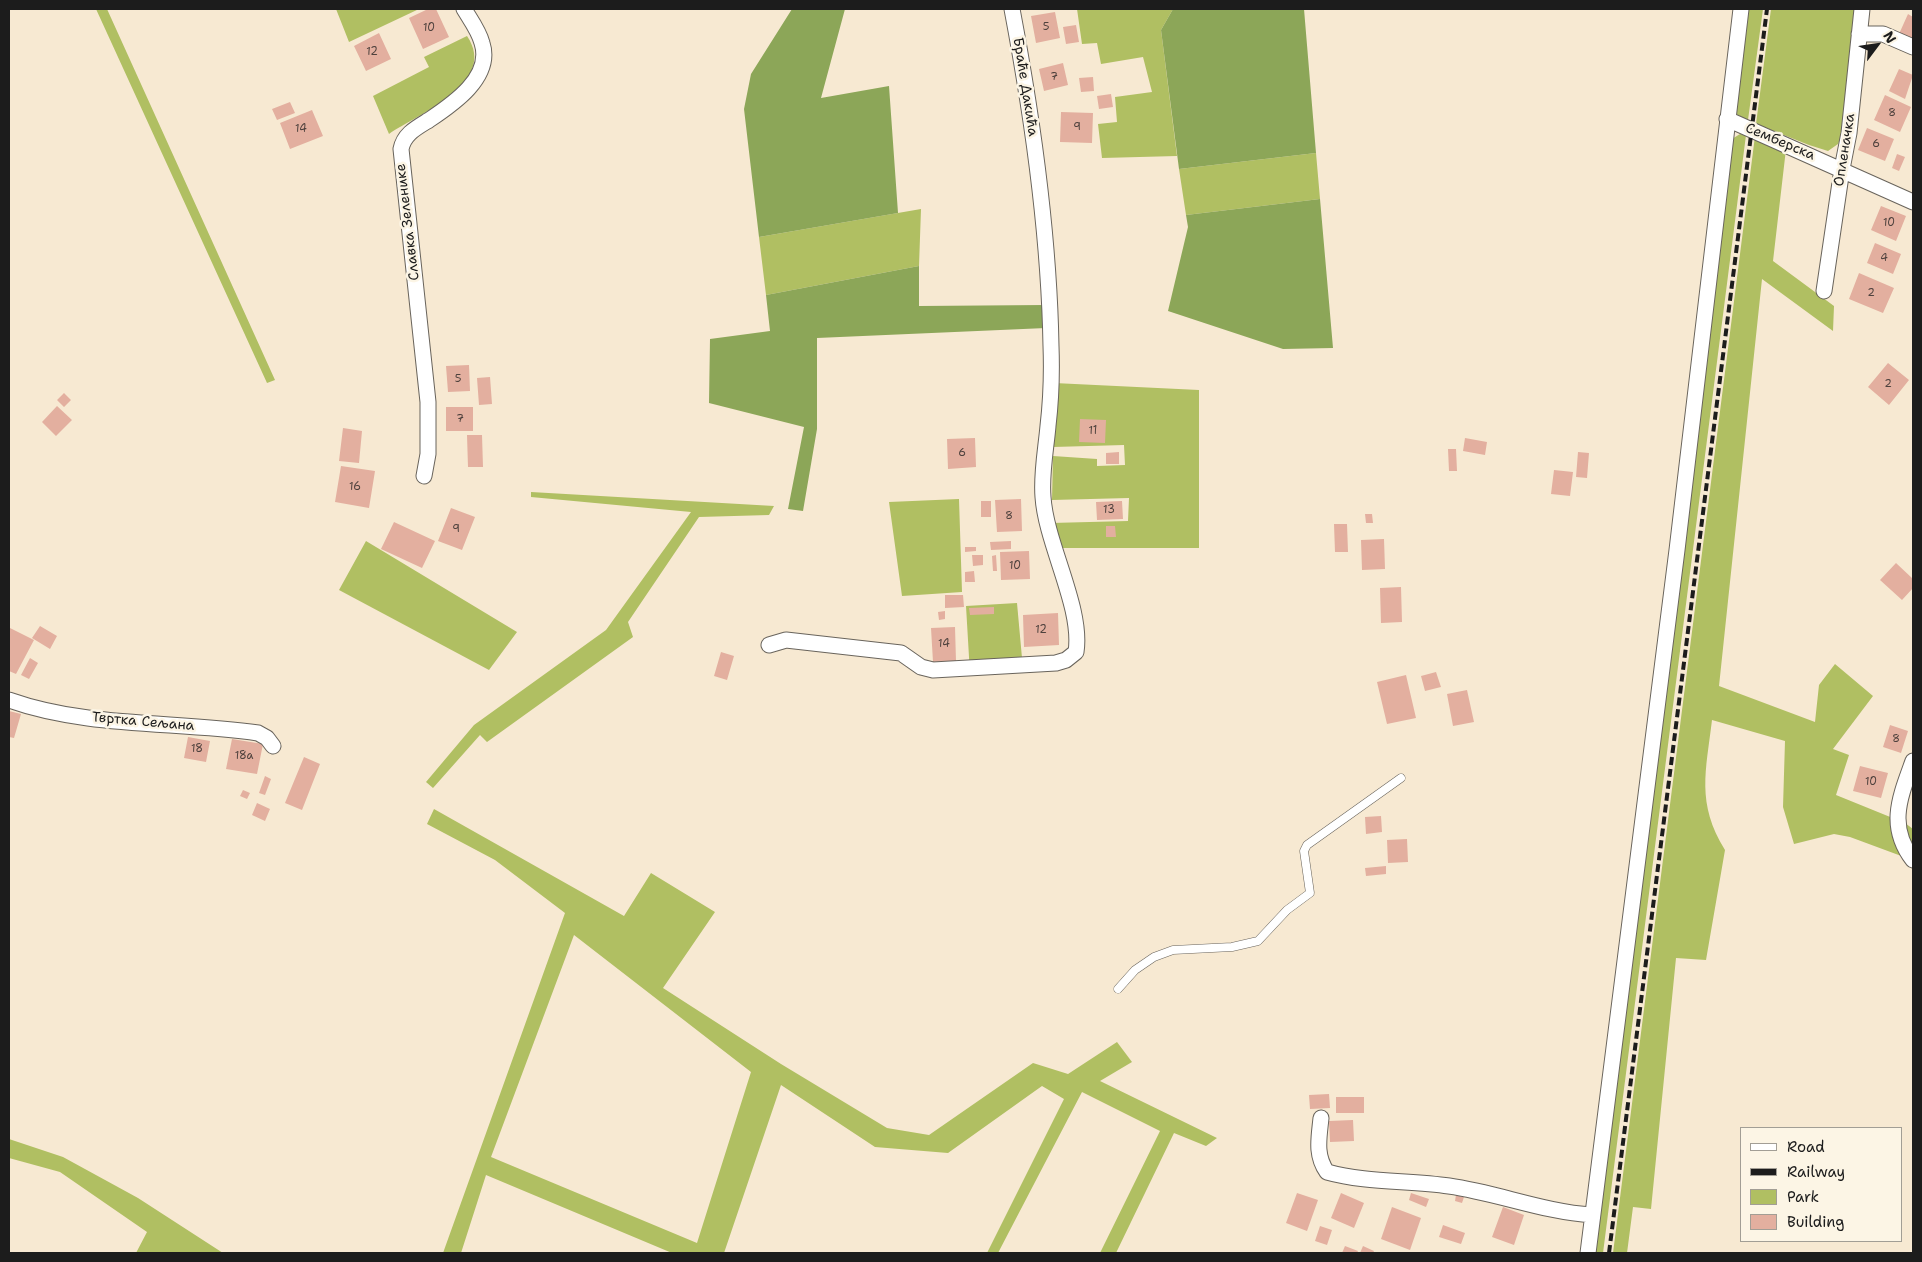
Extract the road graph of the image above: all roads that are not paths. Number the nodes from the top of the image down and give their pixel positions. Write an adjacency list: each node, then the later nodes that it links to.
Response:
1 (464, 9): 11 (street, Славка Зеленике)
2 (1012, 9): 12 (street, Браће Дакића)
3 (1741, 9): 7 (street)
4 (1862, 9): 5 (street, Опленачка)
5 (1859, 34): 6 (street); 8 (street, Опленачка)
6 (1913, 47)
7 (1728, 120): 8 (street, Семберска); 20 (street)
8 (1842, 169): 9 (street, Семберска); 10 (street, Опленачка)
9 (1913, 202)
10 (1824, 291)
11 (424, 476)
12 (769, 645)
13 (9, 700): 14 (street, Твртка Сељана)
14 (274, 746)
15 (1913, 761): 17 (street)
16 (1401, 778): 18 (lane)
17 (1913, 860)
18 (1118, 989)
19 (1321, 1118): 20 (street)
20 (1592, 1216): 21 (street)
21 (1588, 1253)

